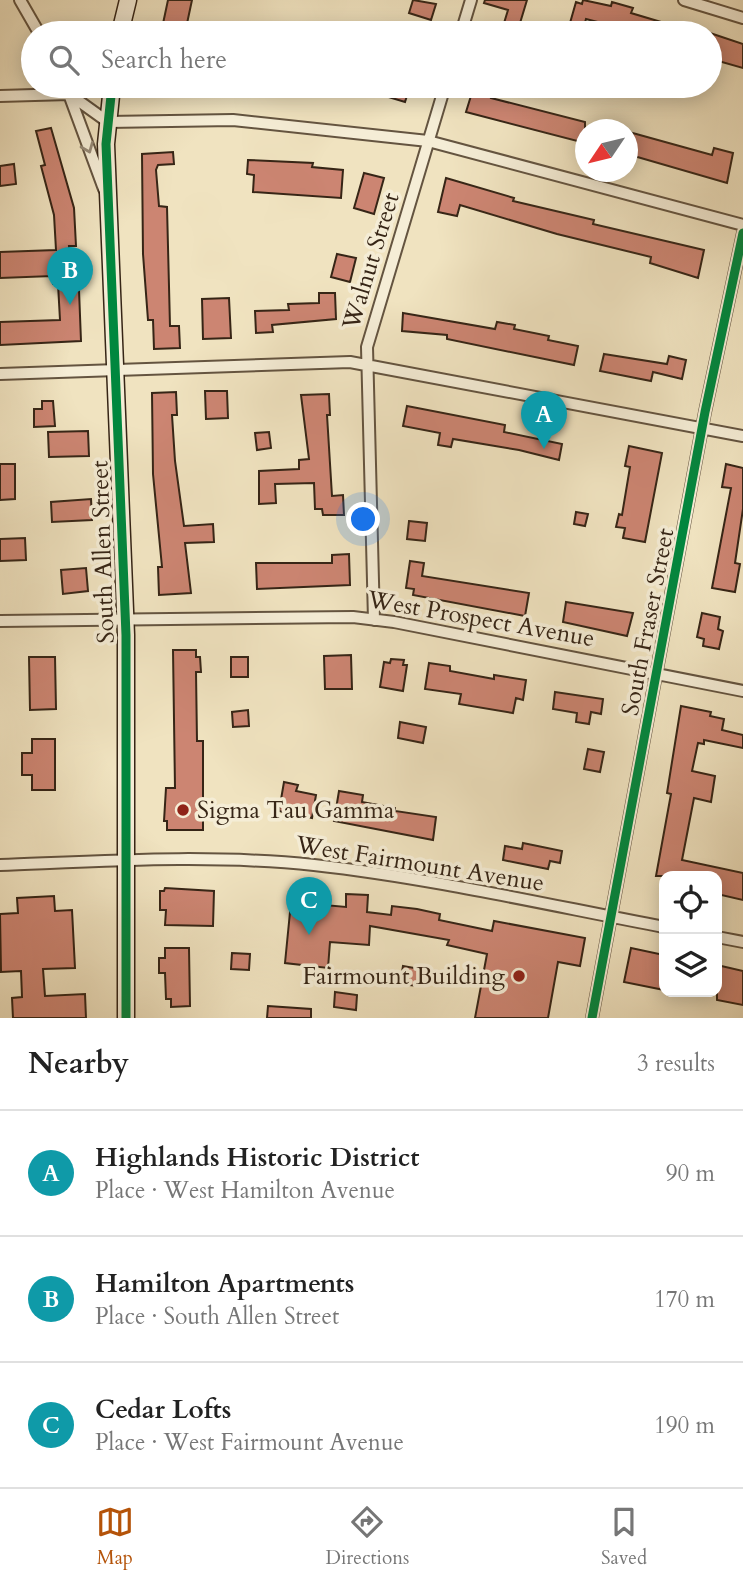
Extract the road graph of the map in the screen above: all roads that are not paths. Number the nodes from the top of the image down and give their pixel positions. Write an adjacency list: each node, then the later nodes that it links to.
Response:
1 (20, 0): 6 (street)
2 (128, 0): 7 (street)
3 (471, 0): 8 (street)
4 (684, 0): 5 (street)
5 (743, 18)
6 (32, 21)
7 (123, 21)
8 (465, 21)
9 (21, 94): 10 (street)
10 (0, 96)
11 (70, 98): 17 (street, one-way to 17)
12 (77, 98): 15 (street)
13 (110, 98): 15 (street, South Allen Street)
14 (441, 98): 16 (street, Walnut Street)
15 (108, 122): 16 (street); 17 (street, South Allen Street)
16 (428, 141): 18 (street); 20 (street, Walnut Street)
17 (109, 201): 21 (street, South Allen Street)
18 (743, 226)
19 (743, 233): 23 (street, South Fraser Street)
20 (367, 364): 21 (street); 23 (street); 26 (street, Walnut Street)
21 (116, 370): 22 (street); 25 (street, South Allen Street)
22 (0, 374)
23 (703, 428): 24 (street); 28 (street, South Fraser Street)
24 (743, 436)
25 (125, 618): 26 (street, West Prospect Avenue); 27 (street, West Prospect Avenue); 30 (street, South Allen Street)
26 (374, 620): 28 (street, West Prospect Avenue)
27 (0, 621)
28 (658, 674): 29 (street, West Prospect Avenue); 32 (street, South Fraser Street)
29 (743, 691)
30 (125, 861): 31 (street, West Fairmount Avenue); 32 (street, West Fairmount Avenue); 36 (street, South Allen Street)
31 (0, 865)
32 (610, 917): 33 (street, West Fairmount Avenue); 37 (street, South Fraser Street)
33 (659, 927)
34 (722, 938): 35 (street)
35 (743, 942)
36 (126, 1018)
37 (592, 1018)

